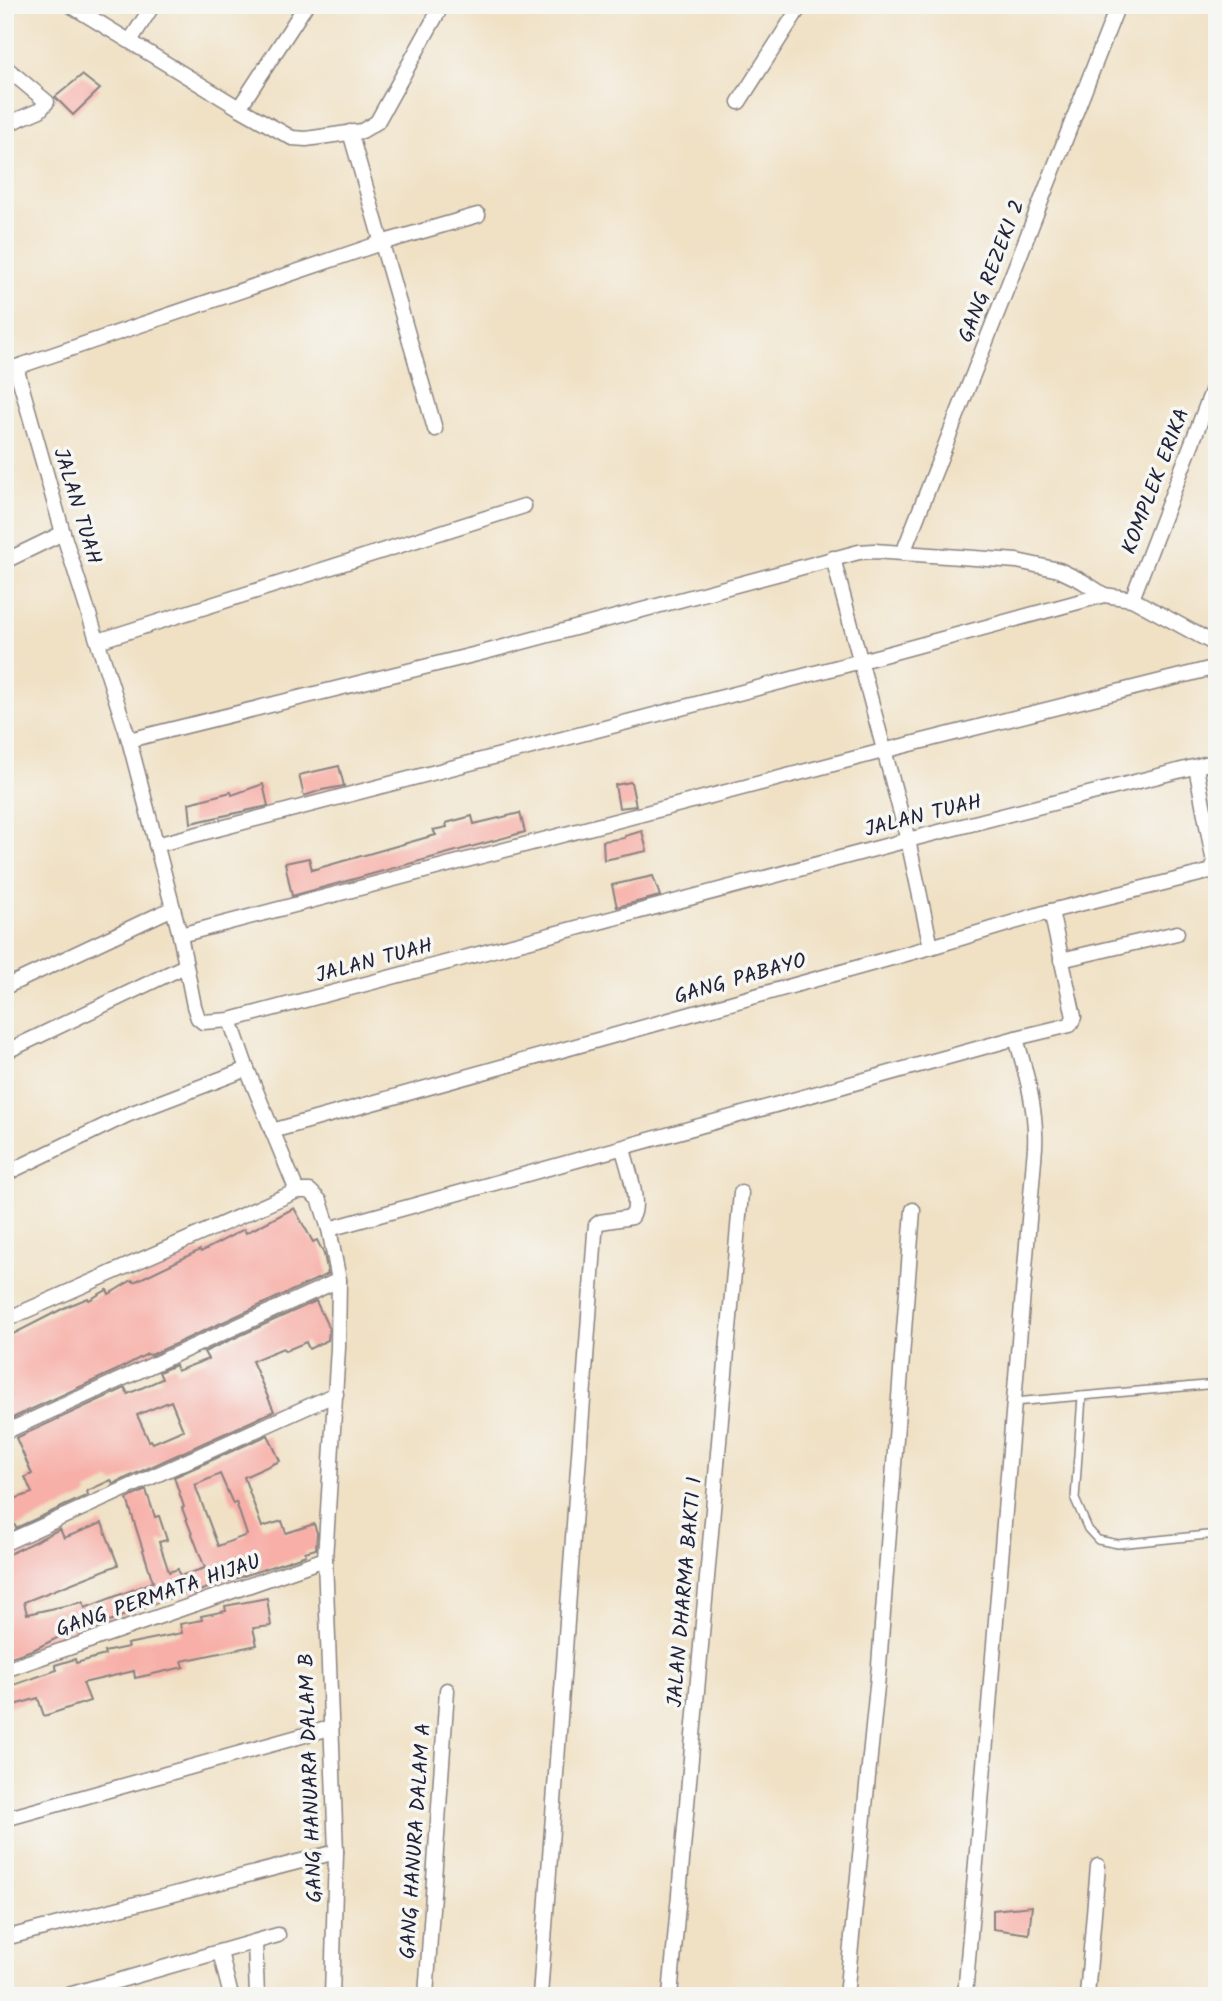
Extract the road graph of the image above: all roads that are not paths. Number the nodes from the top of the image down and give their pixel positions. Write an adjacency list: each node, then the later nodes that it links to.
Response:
1 (70, 5): 7 (street)
2 (153, 5): 7 (street)
3 (306, 5): 10 (street)
4 (442, 5): 12 (street)
5 (802, 5): 9 (street)
6 (1118, 5): 20 (street, GANG REZEKI 2)
7 (130, 41): 10 (street)
8 (8, 69): 11 (street)
9 (739, 102)
10 (239, 107): 12 (street)
11 (5, 125)
12 (350, 132): 14 (street)
13 (478, 215): 14 (street)
14 (382, 243): 15 (street); 17 (street)
15 (10, 369): 19 (street, JALAN TUAH)
16 (1217, 378): 24 (street, KOMPLEK ERIKA)
17 (435, 429)
18 (524, 506): 25 (street)
19 (64, 533): 22 (street); 25 (street, JALAN TUAH)
20 (903, 552): 21 (street); 23 (street)
21 (834, 558): 27 (street); 29 (street)
22 (5, 561)
23 (1104, 595): 24 (street); 27 (street)
24 (1132, 600): 26 (street)
25 (98, 641): 29 (street, JALAN TUAH)
26 (1217, 645)
27 (861, 661): 30 (street); 34 (street)
28 (1217, 667): 30 (street)
29 (129, 740): 34 (street, JALAN TUAH)
30 (883, 751): 33 (street); 39 (street)
31 (1217, 761): 32 (street, JALAN TUAH)
32 (1196, 767): 33 (street, JALAN TUAH); 35 (street)
33 (908, 840): 40 (street); 44 (street, JALAN TUAH)
34 (156, 845): 36 (street, JALAN TUAH)
35 (1215, 867): 37 (street, GANG PABAYO)
36 (173, 908): 39 (street, JALAN TUAH); 43 (street)
37 (1051, 911): 40 (street, GANG PABAYO); 41 (street)
38 (1177, 933): 41 (street)
39 (180, 935): 42 (street, JALAN TUAH)
40 (930, 947): 48 (street, GANG PABAYO)
41 (1061, 960): 45 (street)
42 (186, 966): 44 (street, JALAN TUAH); 46 (street)
43 (5, 987)
44 (230, 1020): 47 (street, GANG HANUARA DALAM B)
45 (1016, 1038): 49 (street); 60 (street)
46 (5, 1052)
47 (247, 1069): 48 (street, GANG HANUARA DALAM B); 50 (street)
48 (272, 1131): 51 (street, GANG HANUARA DALAM B)
49 (624, 1149): 54 (street); 80 (street)
50 (5, 1174)
51 (304, 1191): 54 (street, GANG HANUARA DALAM B); 56 (street)
52 (741, 1193): 81 (street, JALAN DHARMA BAKTI 1)
53 (913, 1210): 82 (street)
54 (329, 1229): 55 (street, GANG HANUARA DALAM B)
55 (340, 1280): 58 (street, GANG HANUARA DALAM B); 61 (street)
56 (5, 1320)
57 (1217, 1384): 59 (lane)
58 (336, 1394): 63 (street); 64 (street, GANG HANUARA DALAM B)
59 (1082, 1396): 60 (lane); 62 (lane)
60 (1014, 1402): 83 (street)
61 (5, 1432)
62 (1217, 1534)
63 (5, 1544)
64 (325, 1559): 65 (street, GANG PERMATA HIJAU); 67 (street, GANG HANUARA DALAM B)
65 (5, 1671)
66 (447, 1690): 79 (street, GANG HANURA DALAM A)
67 (330, 1728): 68 (street); 69 (street, GANG HANUARA DALAM B)
68 (5, 1819)
69 (336, 1852): 72 (street); 78 (street, GANG HANUARA DALAM B)
70 (1098, 1866): 84 (street)
71 (278, 1935): 73 (street)
72 (5, 1938)
73 (254, 1942): 74 (street); 77 (street)
74 (220, 1952): 75 (street); 76 (street)
75 (65, 1996)
76 (231, 1996)
77 (257, 1996)
78 (332, 1996)
79 (426, 1996)
80 (540, 1996)
81 (670, 1996)
82 (846, 1996)
83 (965, 1996)
84 (1087, 1996)

